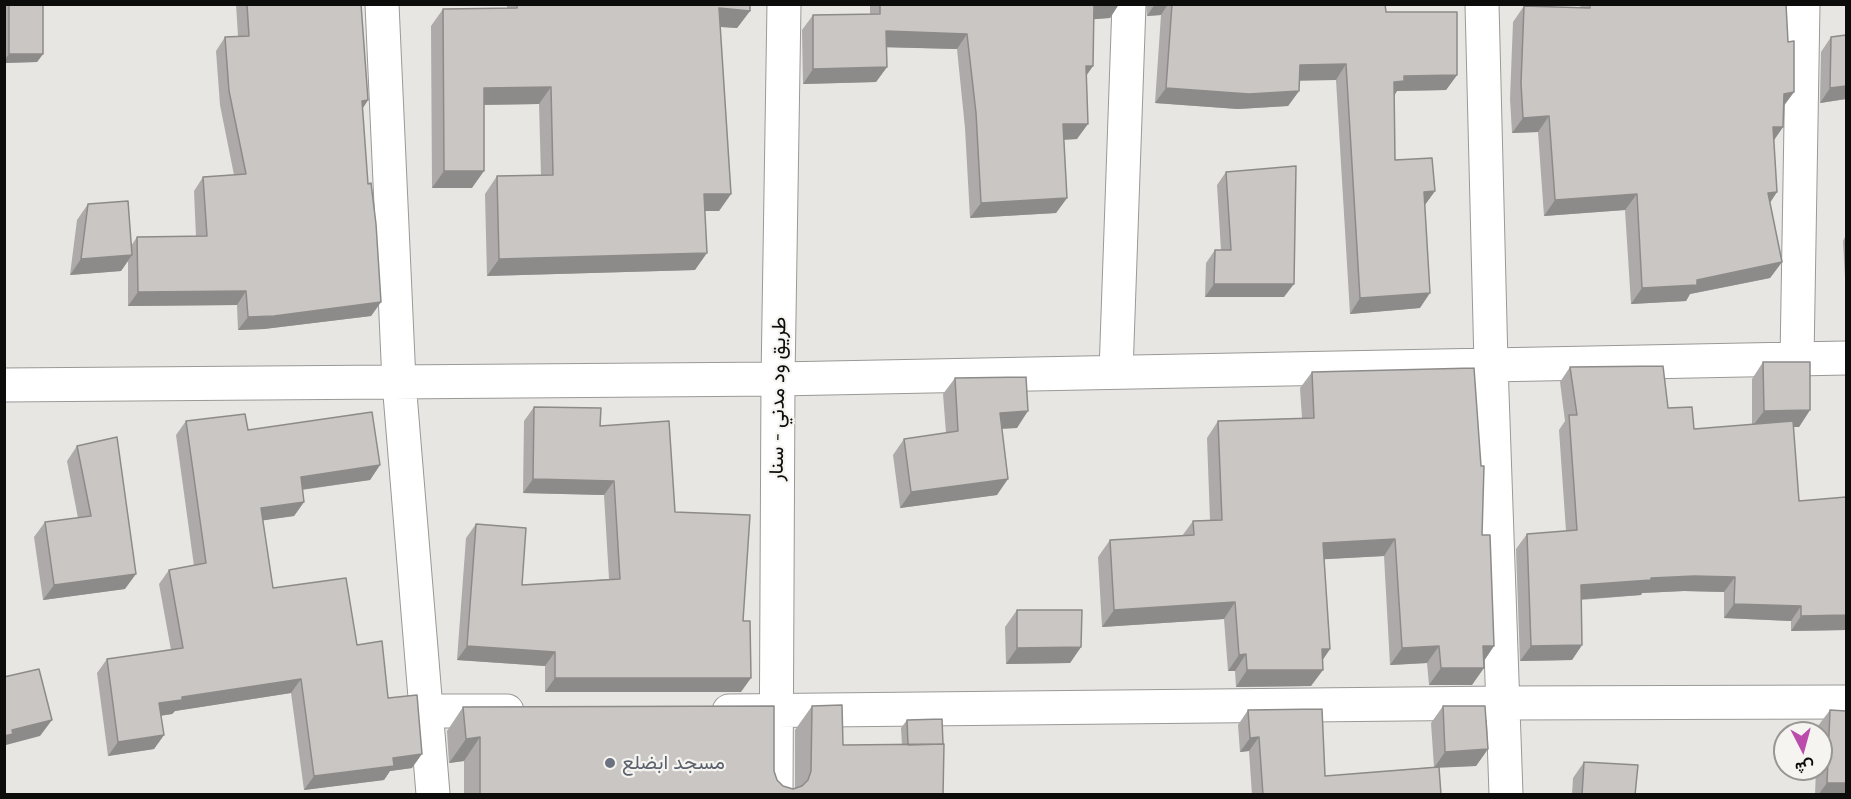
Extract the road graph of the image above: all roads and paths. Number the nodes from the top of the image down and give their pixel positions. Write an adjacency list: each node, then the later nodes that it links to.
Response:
1 (382, 4): 11 (street)
2 (784, 4): 10 (street, طريق ود مدني - سنار)
3 (1129, 4): 9 (street)
4 (1482, 4): 8 (street)
5 (1803, 4): 7 (street)
6 (1846, 358): 7 (street)
7 (1797, 359): 8 (street)
8 (1491, 364): 9 (street); 14 (street)
9 (1116, 372): 10 (street)
10 (778, 380): 11 (street); 18 (street, طريق ود مدني - سنار)
11 (399, 382): 12 (street); 15 (street)
12 (4, 385)
13 (1846, 702): 14 (street)
14 (1503, 703): 18 (street); 21 (street)
15 (426, 711): 16 (street); 19 (street)
16 (531, 711)
17 (706, 711): 18 (street)
18 (775, 711): 20 (street, طريق ود مدني - سنار)
19 (433, 795)
20 (776, 795)
21 (1506, 795)

